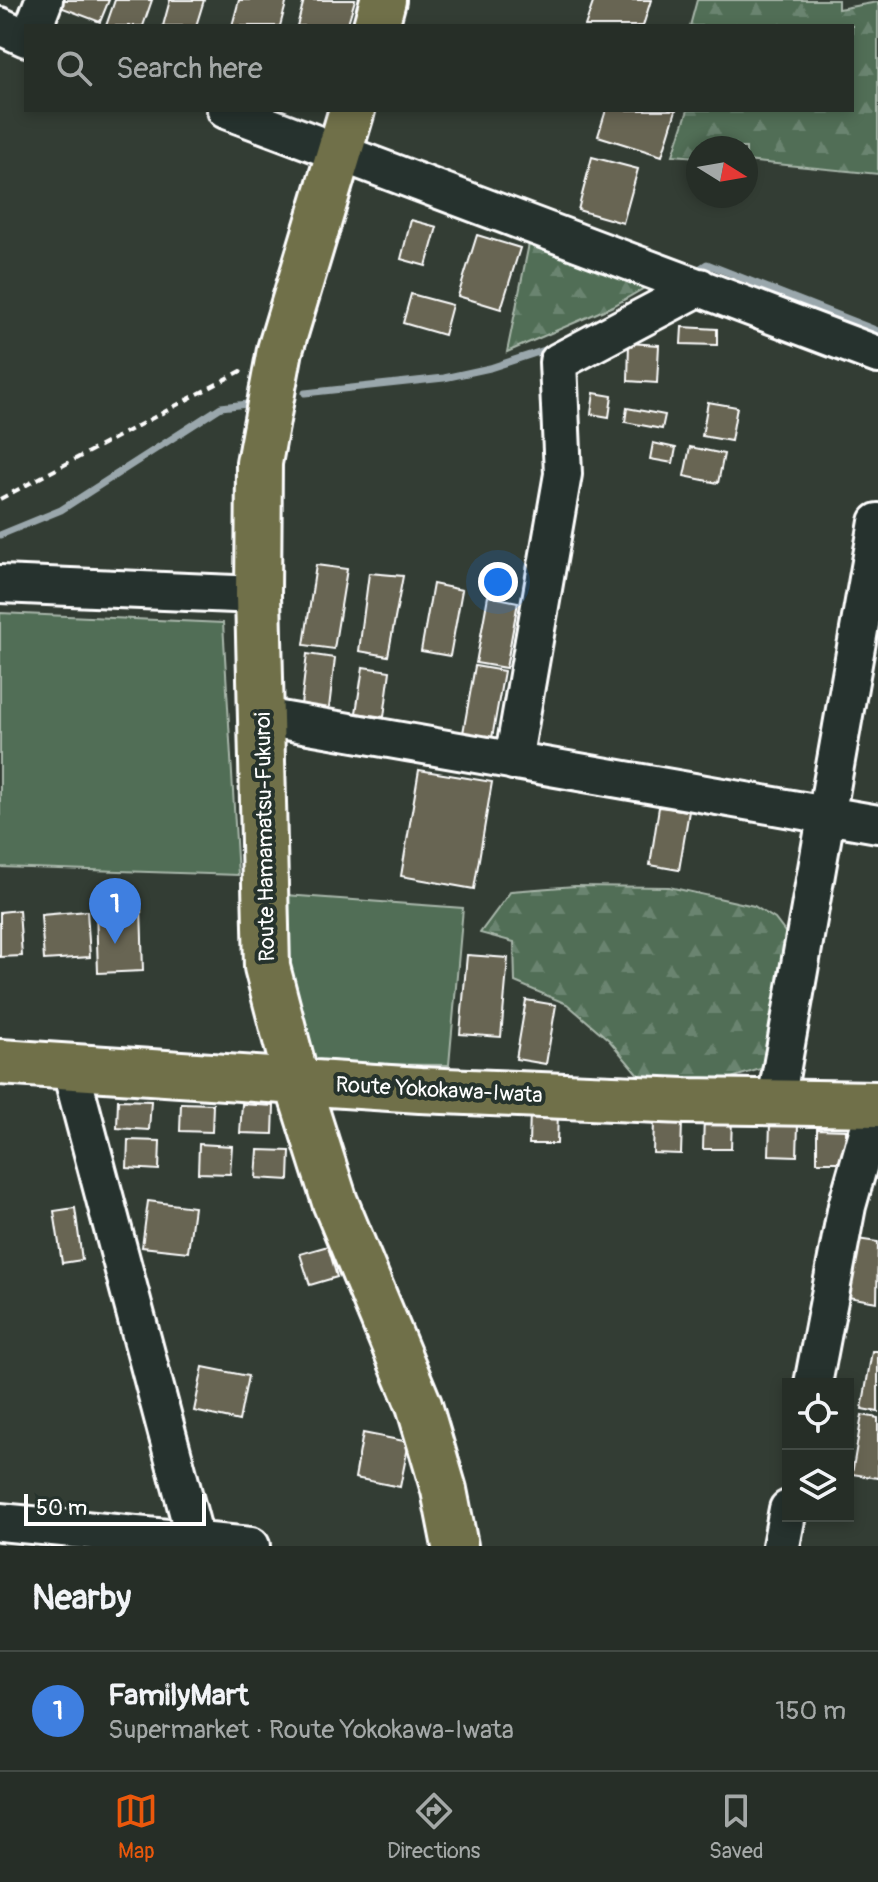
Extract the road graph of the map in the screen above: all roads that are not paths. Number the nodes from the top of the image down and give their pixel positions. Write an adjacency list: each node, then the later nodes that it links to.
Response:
1 (44, 0): 3 (street)
2 (383, 0): 4 (main road)
3 (35, 24)
4 (377, 24)
5 (0, 26): 6 (street)
6 (24, 37)
7 (232, 112): 9 (street)
8 (351, 112): 9 (main road, Route Hamamatsu-Fukuroi)
9 (341, 151): 10 (street); 14 (main road, Route Hamamatsu-Fukuroi)
10 (700, 287): 11 (street); 16 (street)
11 (878, 355)
12 (878, 522): 17 (street)
13 (0, 584): 14 (street)
14 (258, 595): 15 (main road, Route Hamamatsu-Fukuroi)
15 (263, 717): 16 (street); 21 (main road, Route Hamamatsu-Fukuroi)
16 (513, 761): 17 (street)
17 (827, 815): 18 (street); 22 (street)
18 (878, 824)
19 (0, 1062): 20 (main road, Route Yokokawa-Iwata)
20 (70, 1067): 21 (main road, Route Yokokawa-Iwata); 27 (street)
21 (297, 1082): 22 (main road, Route Yokokawa-Iwata); 29 (main road, Route Hamamatsu-Fukuroi)
22 (776, 1101): 23 (main road, Route Yokokawa-Iwata)
23 (877, 1104): 24 (street)
24 (814, 1378)
25 (0, 1522): 27 (street)
26 (786, 1522): 30 (street)
27 (196, 1543): 28 (street)
28 (251, 1546)
29 (455, 1546)
30 (781, 1546)

